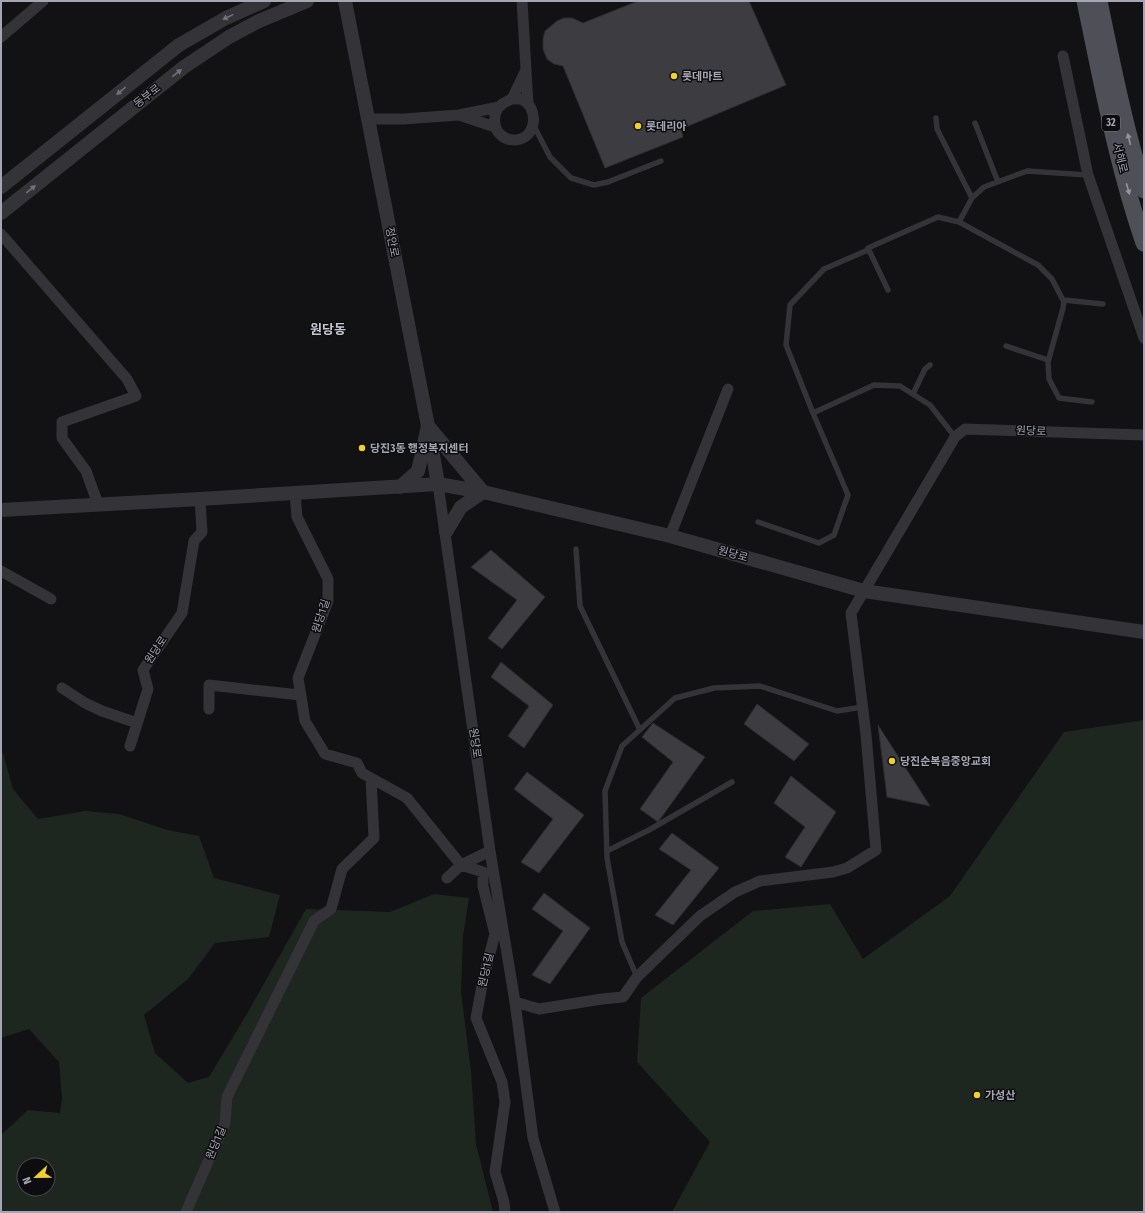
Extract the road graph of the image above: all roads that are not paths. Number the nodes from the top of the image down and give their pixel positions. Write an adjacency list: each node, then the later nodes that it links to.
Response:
1 (43, 1): 10 (street)
2 (264, 1): 27 (street, 동부로, one-way to 27)
3 (307, 1): 30 (street, 동부로, one-way to 3)
4 (345, 1): 20 (street, 정안로)
5 (522, 1): 12 (street)
6 (1073, 1): 15 (main road)
7 (1085, 1): 15 (main road, 서해로 / 32)
8 (1099, 1): 13 (main road, 서해로 / 32)
9 (1105, 1): 13 (main road)
10 (1, 37)
11 (1063, 56): 25 (street)
12 (526, 69): 14 (street); 16 (street)
13 (1114, 71): 28 (main road, 서해로 / 32, one-way to 13)
14 (512, 99): 16 (street); 17 (street)
15 (1106, 102): 33 (main road, 서해로 / 32, one-way to 33)
16 (528, 104): 22 (street)
17 (499, 107): 18 (street); 23 (street)
18 (458, 115): 20 (street); 23 (street)
19 (936, 118): 29 (lane)
20 (368, 119): 46 (street, 정안로)
21 (975, 123): 26 (lane)
22 (533, 125): 23 (street); 24 (lane)
23 (495, 127)
24 (660, 161)
25 (1088, 175): 26 (lane); 38 (street)
26 (998, 182): 29 (lane)
27 (1, 187)
28 (1144, 190)
29 (972, 198): 31 (lane)
30 (1, 213)
31 (959, 222): 34 (lane); 36 (lane)
32 (1, 234): 54 (street)
33 (1144, 243)
34 (868, 250): 35 (lane); 45 (lane)
35 (888, 290)
36 (1064, 302): 37 (lane); 40 (lane)
37 (1103, 304)
38 (1144, 338)
39 (1006, 346): 40 (lane)
40 (1048, 362): 44 (lane)
41 (930, 366): 43 (lane)
42 (728, 388): 58 (street)
43 (913, 394): 45 (lane); 48 (lane)
44 (1092, 402)
45 (813, 413): 56 (lane)
46 (428, 426): 49 (street, 정안로); 50 (street); 51 (street)
47 (1144, 435): 48 (street, 원당로)
48 (955, 437): 61 (street)
49 (438, 484): 50 (street, 원당로); 51 (street, 원당로); 57 (street, 원당로)
50 (400, 487): 52 (street, 원당로)
51 (483, 492): 57 (street); 58 (street, 원당로)
52 (295, 493): 53 (street, 원당로); 65 (street, 원당1길)
53 (200, 499): 54 (street, 원당로); 68 (street, 원당로)
54 (98, 504): 55 (street, 원당로)
55 (1, 510)
56 (758, 522)
57 (446, 532): 74 (street, 원당로)
58 (670, 536): 61 (street, 원당로)
59 (576, 549): 69 (lane)
60 (1, 571): 62 (street)
61 (864, 591): 63 (street, 원당로); 66 (street)
62 (51, 599)
63 (1144, 632)
64 (62, 688): 68 (street)
65 (300, 695): 67 (street); 71 (street, 원당1길)
66 (863, 707): 69 (lane); 77 (street)
67 (209, 709)
68 (137, 723): 70 (street, 원당로)
69 (640, 730): 73 (lane)
70 (130, 746)
71 (371, 778): 75 (street, 원당1길); 79 (street, 원당1길)
72 (732, 782): 73 (lane)
73 (607, 850): 77 (lane)
74 (490, 851): 75 (street); 78 (street, 원당로)
75 (461, 865): 76 (street); 80 (street, 원당1길)
76 (447, 878)
77 (637, 977): 78 (street)
78 (515, 1002): 81 (street, 원당로)
79 (186, 1212)
80 (505, 1212)
81 (555, 1212)

